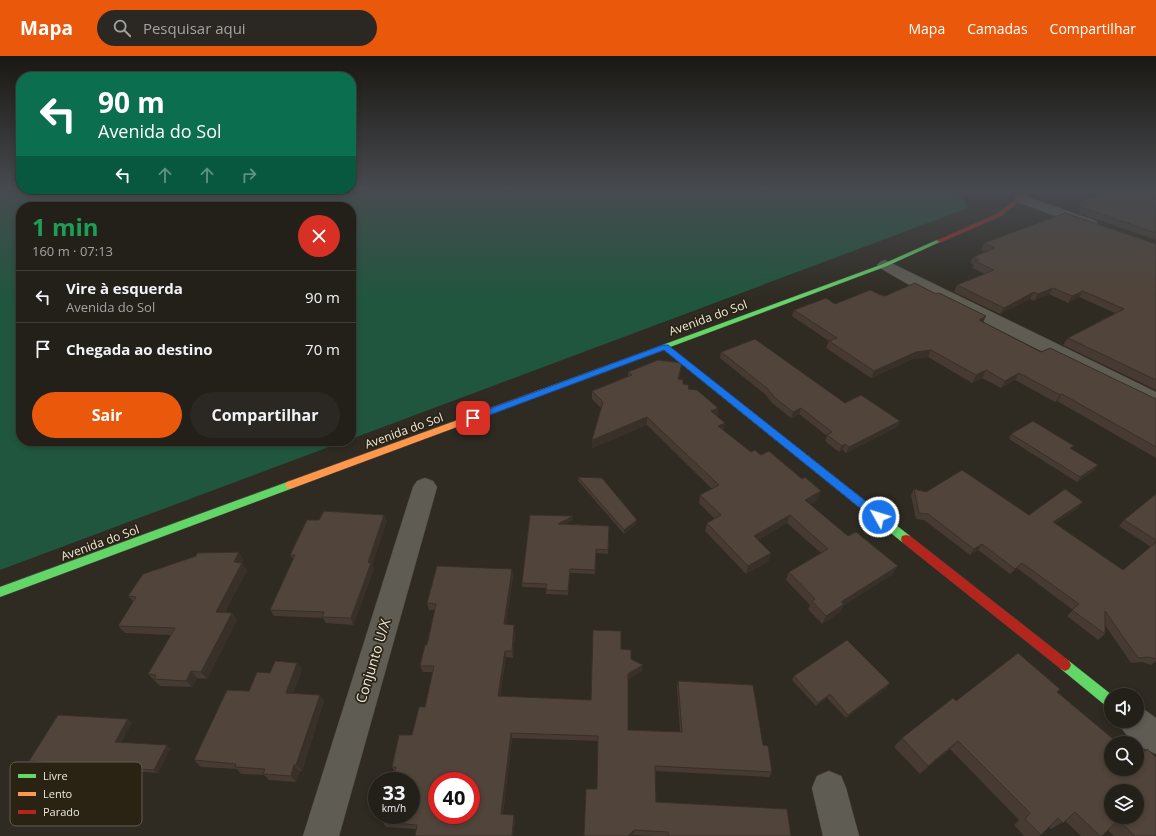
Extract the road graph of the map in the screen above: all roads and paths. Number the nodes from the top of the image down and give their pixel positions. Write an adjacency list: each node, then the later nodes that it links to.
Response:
1 (975, 225): 4 (street, Avenida do Sol)
2 (1097, 225): 3 (street)
3 (1104, 228)
4 (885, 265): 5 (street, Avenida do Sol); 6 (street)
5 (665, 347): 8 (street, Avenida do Sol); 9 (street)
6 (1156, 400)
7 (424, 486): 13 (street, Conjunto U/X)
8 (0, 592)
9 (1104, 696)
10 (1143, 728): 11 (street)
11 (1156, 738)
12 (829, 788): 14 (street)
13 (321, 836)
14 (841, 836)

